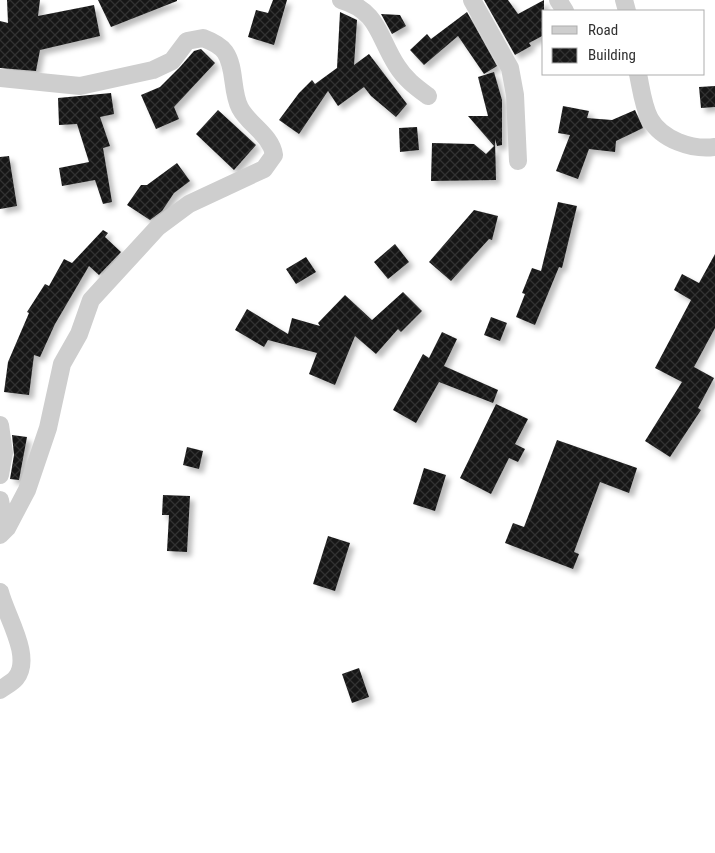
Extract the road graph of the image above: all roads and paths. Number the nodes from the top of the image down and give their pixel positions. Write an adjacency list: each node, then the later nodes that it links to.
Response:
1 (341, 0): 5 (street)
2 (472, 0): 7 (street)
3 (638, 75): 6 (street)
4 (0, 78): 12 (street)
5 (428, 96)
6 (715, 147)
7 (518, 161)
8 (0, 425): 9 (street)
9 (0, 475)
10 (0, 500): 11 (street)
11 (0, 515)
12 (0, 535)
13 (0, 592): 14 (street)
14 (0, 690)

